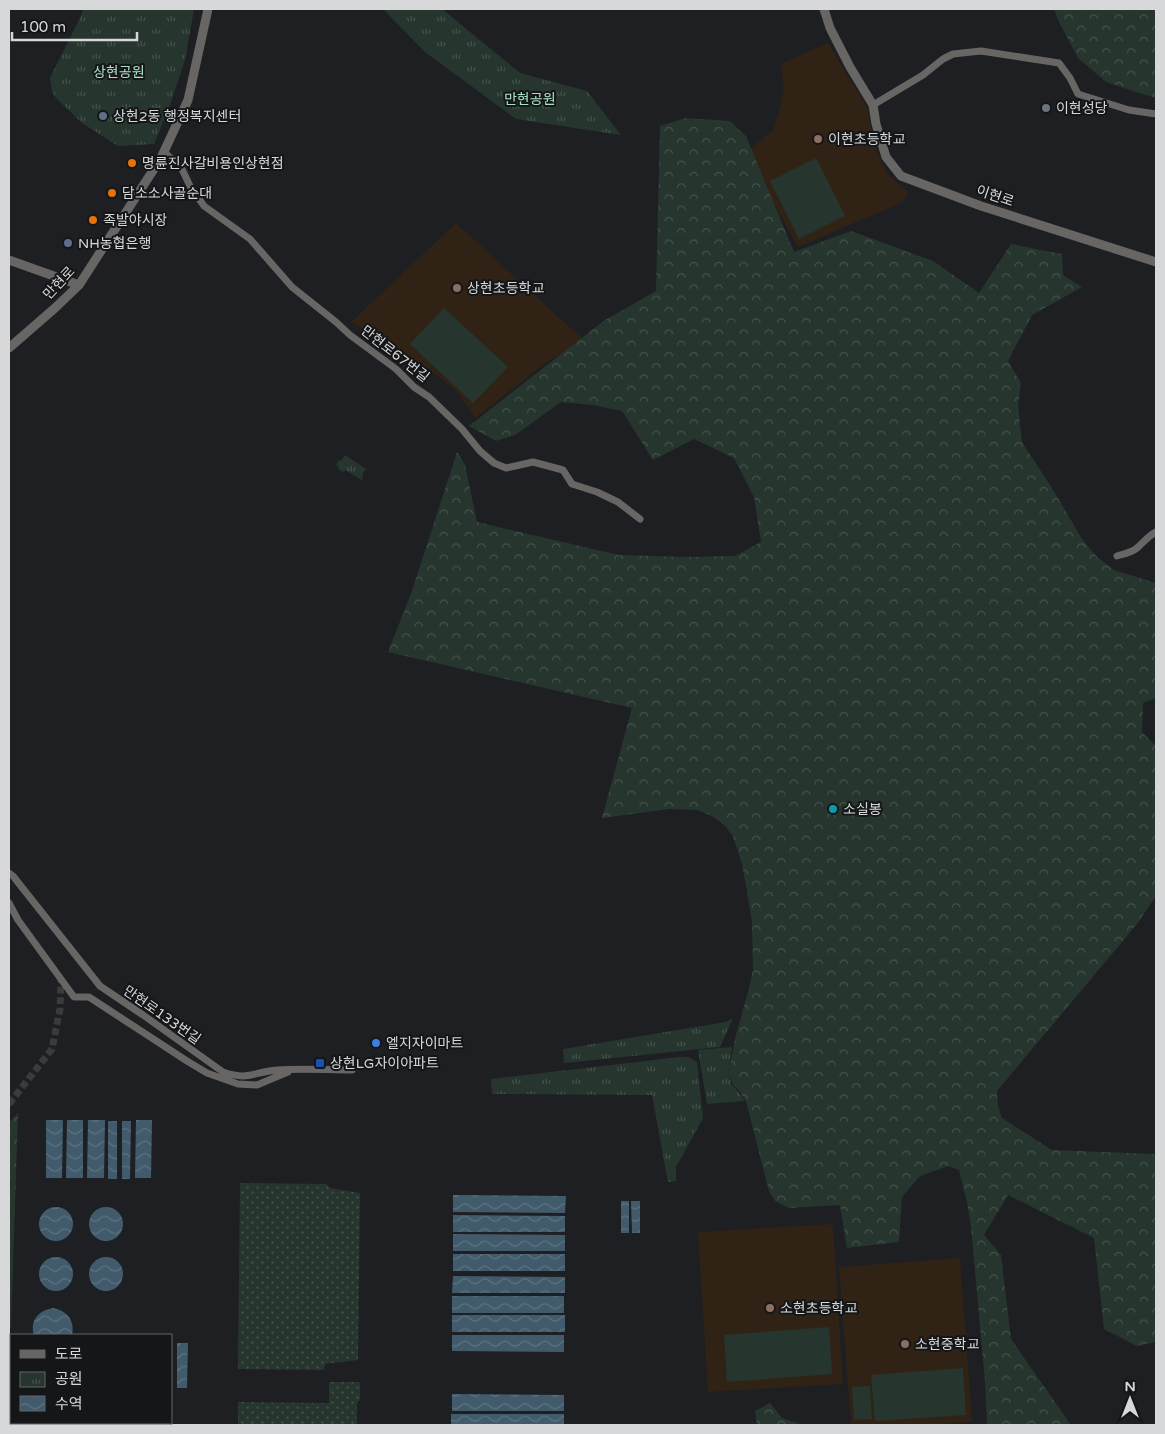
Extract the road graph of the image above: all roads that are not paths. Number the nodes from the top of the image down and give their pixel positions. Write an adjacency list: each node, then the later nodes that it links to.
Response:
1 (208, 9): 5 (street, 만현로)
2 (824, 9): 3 (street, 이현로)
3 (874, 105): 4 (street); 7 (street, 이현로)
4 (1156, 114)
5 (164, 152): 8 (street, 만현로); 10 (street, 만현로67번길)
6 (9, 260): 8 (street)
7 (1156, 262)
8 (79, 285): 9 (street, 만현로)
9 (9, 348)
10 (640, 519)
11 (1156, 532): 12 (street)
12 (1118, 556)
13 (9, 873): 15 (street, 만현로133번길)
14 (9, 903): 15 (street)
15 (293, 1070): 16 (street, 만현로133번길)
16 (352, 1070)

